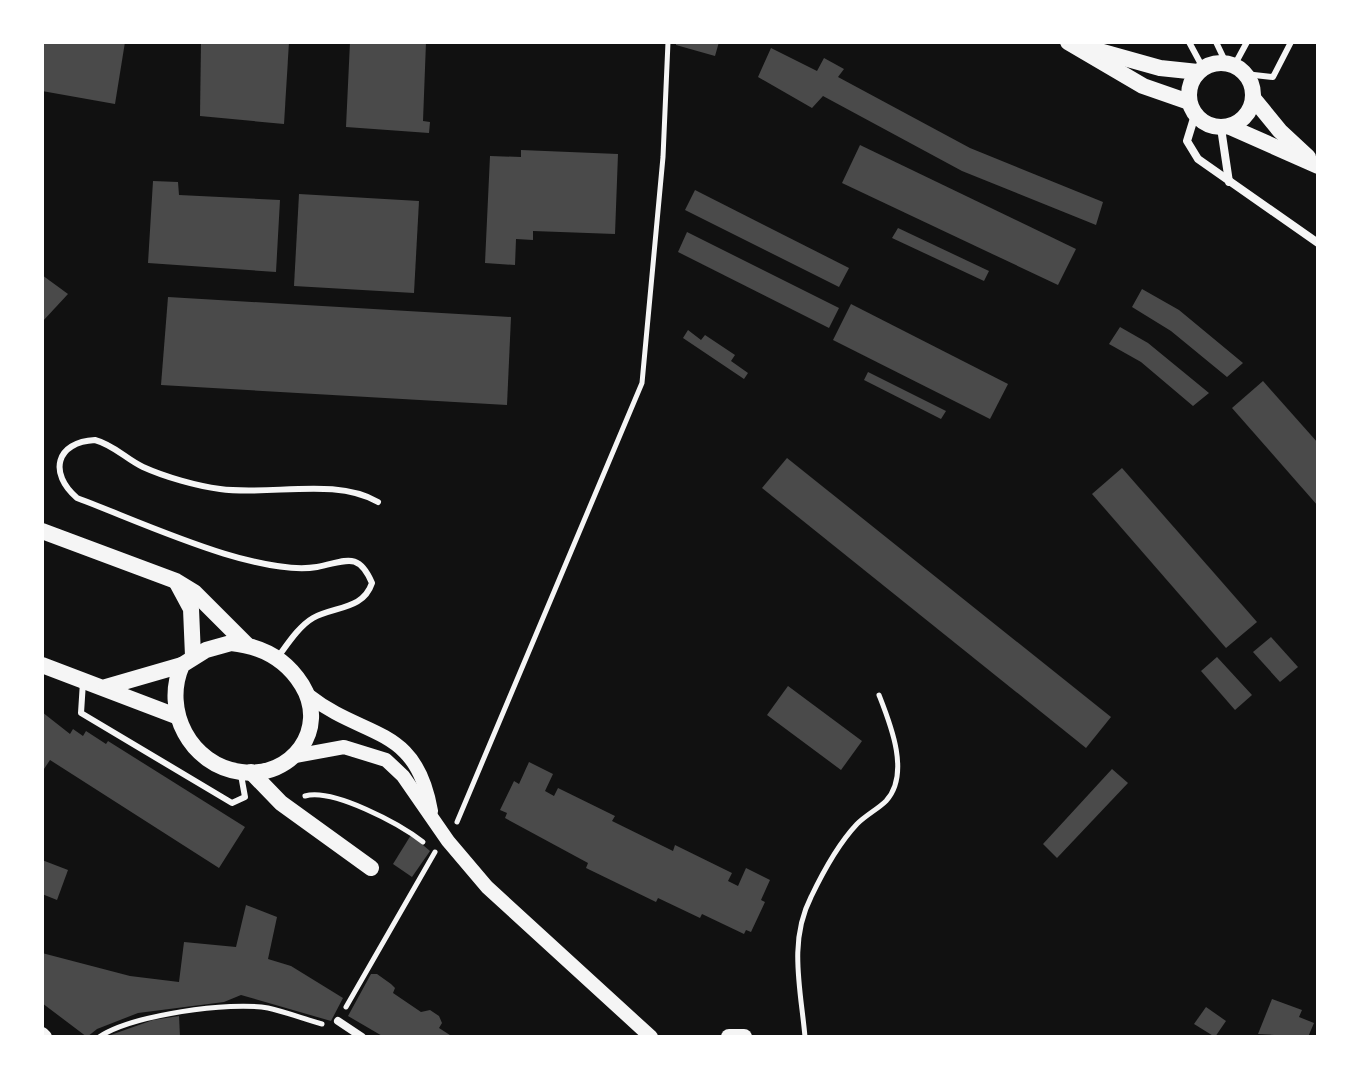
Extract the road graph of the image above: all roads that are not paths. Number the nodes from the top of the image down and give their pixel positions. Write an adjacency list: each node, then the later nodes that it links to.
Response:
1 (1189, 42): 7 (lane)
2 (1216, 42): 6 (lane)
3 (1247, 42): 6 (lane)
4 (1291, 42): 6 (lane)
5 (1069, 43): 7 (main road); 9 (main road)
6 (1235, 68): 7 (main road); 8 (main road)
7 (1200, 70): 9 (main road)
8 (1253, 98): 10 (main road); 10 (main road)
9 (1192, 109): 10 (main road); 11 (street)
10 (1226, 127): 11 (street)
11 (1229, 182): 12 (street)
12 (1318, 243)
13 (378, 502): 17 (lane)
14 (42, 531): 15 (main road)
15 (176, 581): 16 (main road); 18 (main road)
16 (246, 644): 17 (main road); 18 (main road)
17 (278, 657): 22 (main road)
18 (187, 660): 21 (main road); 23 (main road)
19 (42, 665): 20 (main road)
20 (83, 682): 21 (main road); 25 (lane)
21 (106, 687): 23 (main road)
22 (308, 695): 24 (main road); 26 (street)
23 (176, 716): 25 (main road)
24 (295, 756): 25 (main road); 26 (street)
25 (246, 772): 27 (main road)
26 (433, 819): 30 (street)
27 (371, 868)
28 (338, 1021): 29 (street)
29 (362, 1037)
30 (651, 1037)
31 (729, 1037): 32 (main road)
32 (744, 1037)

